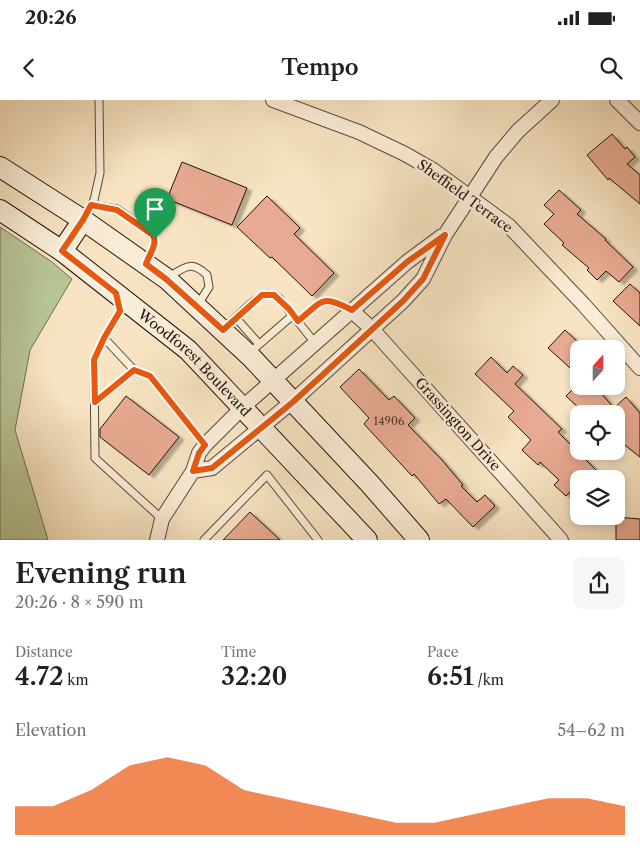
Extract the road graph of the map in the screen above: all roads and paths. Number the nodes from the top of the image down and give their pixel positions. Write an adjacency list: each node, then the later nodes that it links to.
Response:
1 (100, 100): 9 (lane)
2 (273, 100): 7 (street, Sheffield Terrace)
3 (552, 100): 7 (street)
4 (617, 100): 5 (street)
5 (640, 123)
6 (0, 168): 9 (main road)
7 (470, 197): 10 (street); 23 (street, Sheffield Terrace)
8 (2, 211): 11 (main road, Woodforest Boulevard)
9 (87, 213): 11 (main road); 12 (main road); 12 (lane)
10 (445, 235): 16 (street); 19 (street)
11 (62, 251): 14 (main road, Woodforest Boulevard)
12 (146, 264): 13 (main road)
13 (166, 279): 15 (main road); 15 (lane)
14 (116, 293): 20 (lane); 28 (main road, Woodforest Boulevard)
15 (197, 306): 18 (main road)
16 (352, 310): 17 (lane); 19 (street, Grassington Drive); 21 (street)
17 (296, 318): 18 (lane); 21 (lane); 22 (lane)
18 (229, 324): 22 (main road)
19 (372, 329): 27 (street); 38 (street, Grassington Drive)
20 (104, 338): 24 (lane); 26 (lane)
21 (315, 343): 25 (street)
22 (253, 349): 25 (main road)
23 (640, 368)
24 (134, 370): 26 (lane); 30 (lane)
25 (273, 381): 27 (main road); 28 (street)
26 (95, 402): 32 (lane)
27 (293, 402): 29 (street); 37 (main road)
28 (243, 407): 29 (main road, Woodforest Boulevard); 30 (street)
29 (262, 427): 31 (street); 33 (main road, Woodforest Boulevard)
30 (205, 445): 31 (street)
31 (193, 471): 32 (street)
32 (162, 519): 34 (street)
33 (359, 535)
34 (157, 540)
35 (204, 540): 36 (lane)
36 (318, 540)
37 (419, 540)
38 (561, 540)

